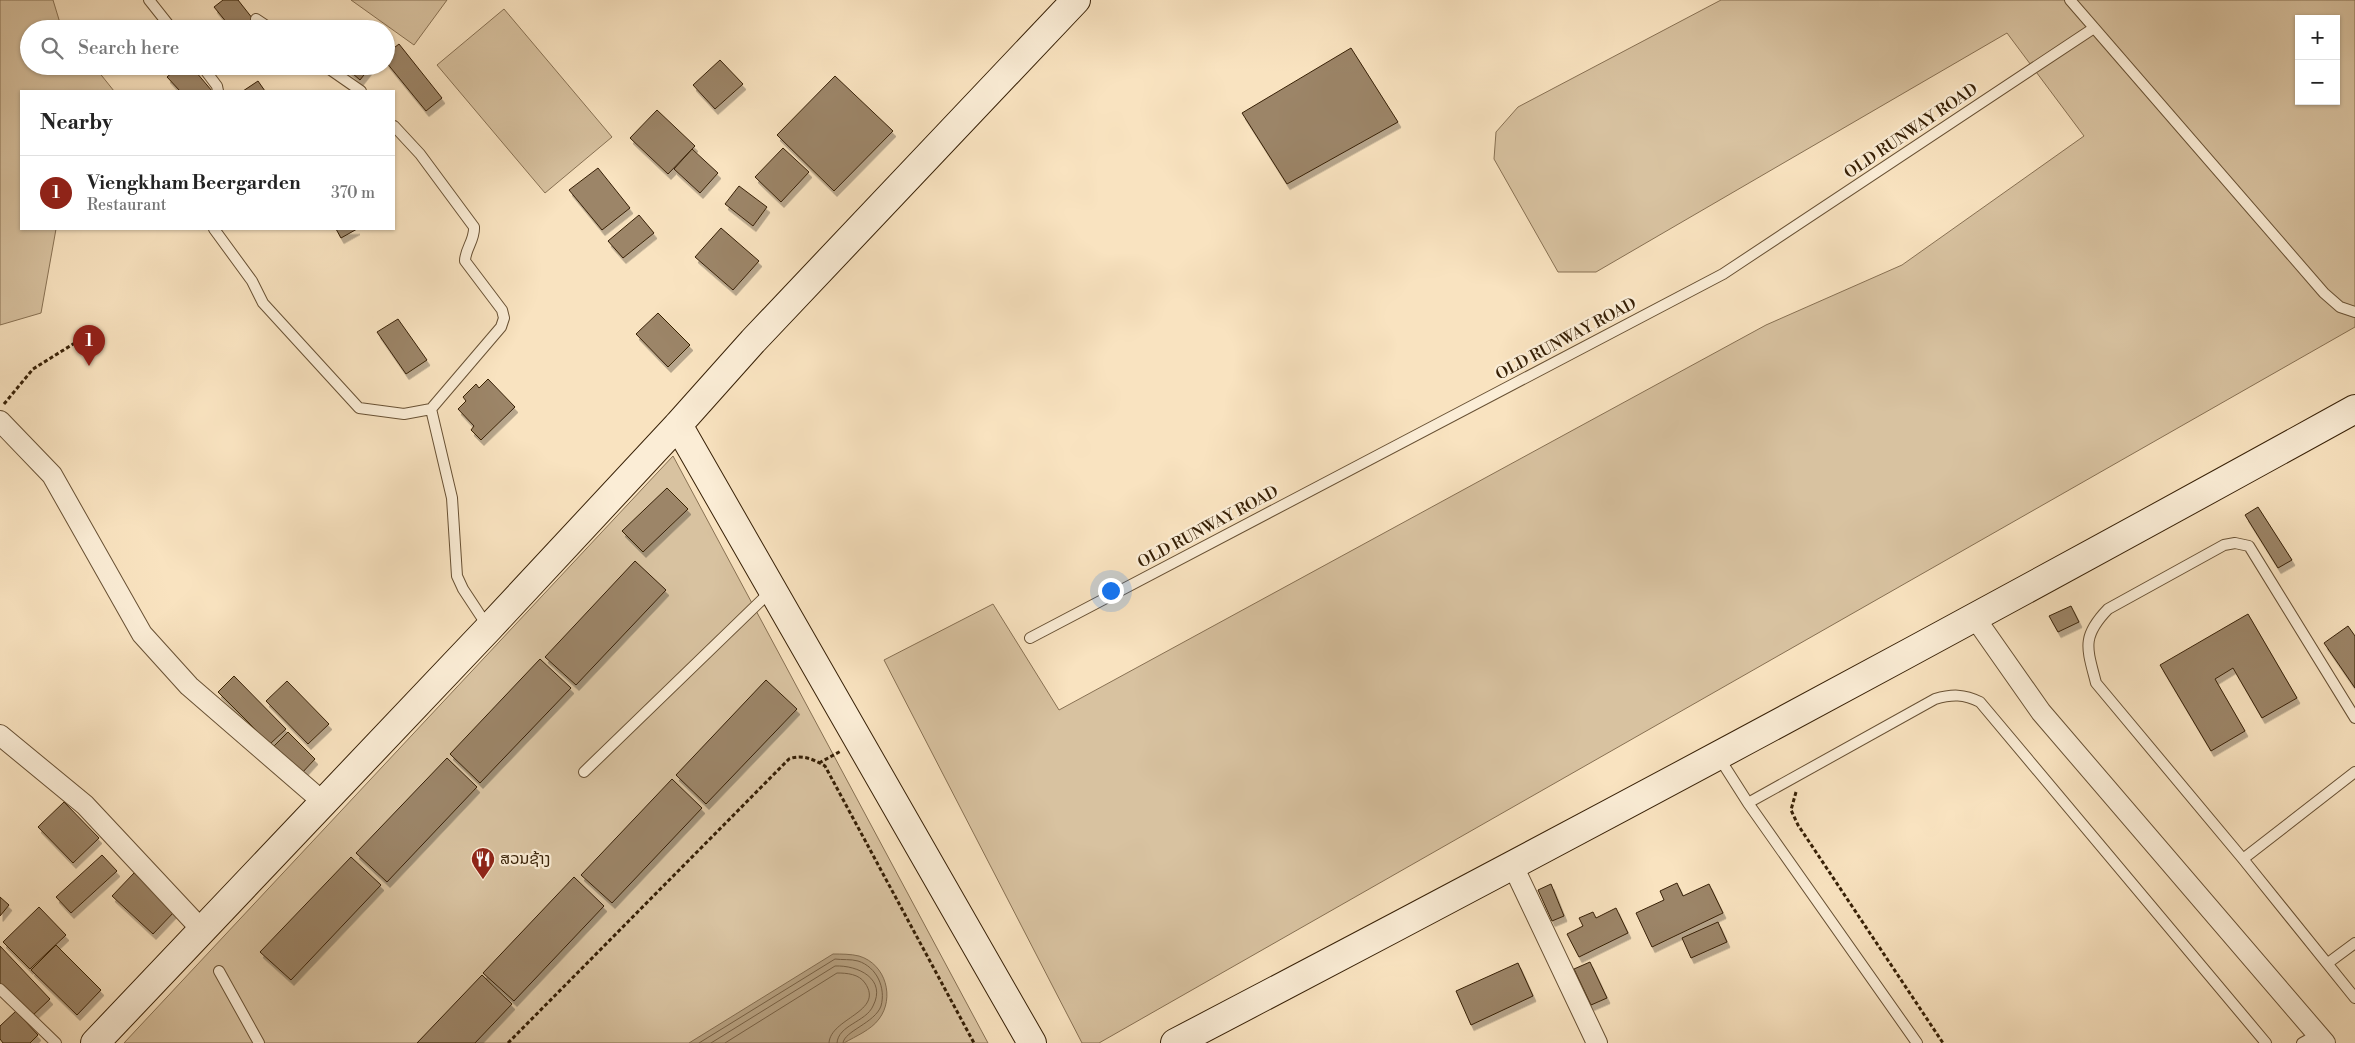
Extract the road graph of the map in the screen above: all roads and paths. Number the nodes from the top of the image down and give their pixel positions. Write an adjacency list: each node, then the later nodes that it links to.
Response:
1 (149, 0): 4 (lane)
2 (1076, 0): 18 (street)
3 (2070, 0): 5 (lane)
4 (165, 20)
5 (2094, 28): 12 (lane); 22 (lane, OLD RUNWAY ROAD)
6 (209, 75): 8 (lane)
7 (338, 75): 9 (lane)
8 (218, 90)
9 (360, 90)
10 (395, 127): 15 (lane)
11 (215, 230): 15 (lane)
12 (2355, 312)
13 (78, 341): 14 (path)
14 (0, 409)
15 (431, 409): 21 (lane)
16 (2355, 409): 20 (street)
17 (0, 422): 29 (street)
18 (678, 425): 19 (street); 21 (street)
19 (772, 589): 26 (lane); 45 (street)
20 (1975, 618): 25 (street); 39 (street)
21 (489, 628): 29 (street)
22 (1030, 638)
23 (2355, 718): 31 (lane)
24 (0, 736): 33 (street)
25 (1717, 755): 30 (lane); 32 (street)
26 (584, 772)
27 (2355, 772): 31 (lane)
28 (1800, 787): 49 (path)
29 (323, 802): 33 (street)
30 (1748, 803): 48 (lane); 50 (lane)
31 (2243, 859): 35 (lane)
32 (1512, 866): 46 (street); 47 (street)
33 (202, 930): 41 (street)
34 (2355, 943): 35 (lane)
35 (2328, 963): 38 (lane)
36 (219, 972): 42 (lane)
37 (0, 990): 40 (lane)
38 (2355, 998)
39 (2315, 1040)
40 (56, 1043)
41 (95, 1043)
42 (259, 1043)
43 (508, 1043): 44 (path)
44 (974, 1043)
45 (1032, 1043)
46 (1175, 1043)
47 (1597, 1043)
48 (1917, 1043)
49 (1943, 1043)
50 (2266, 1043)

